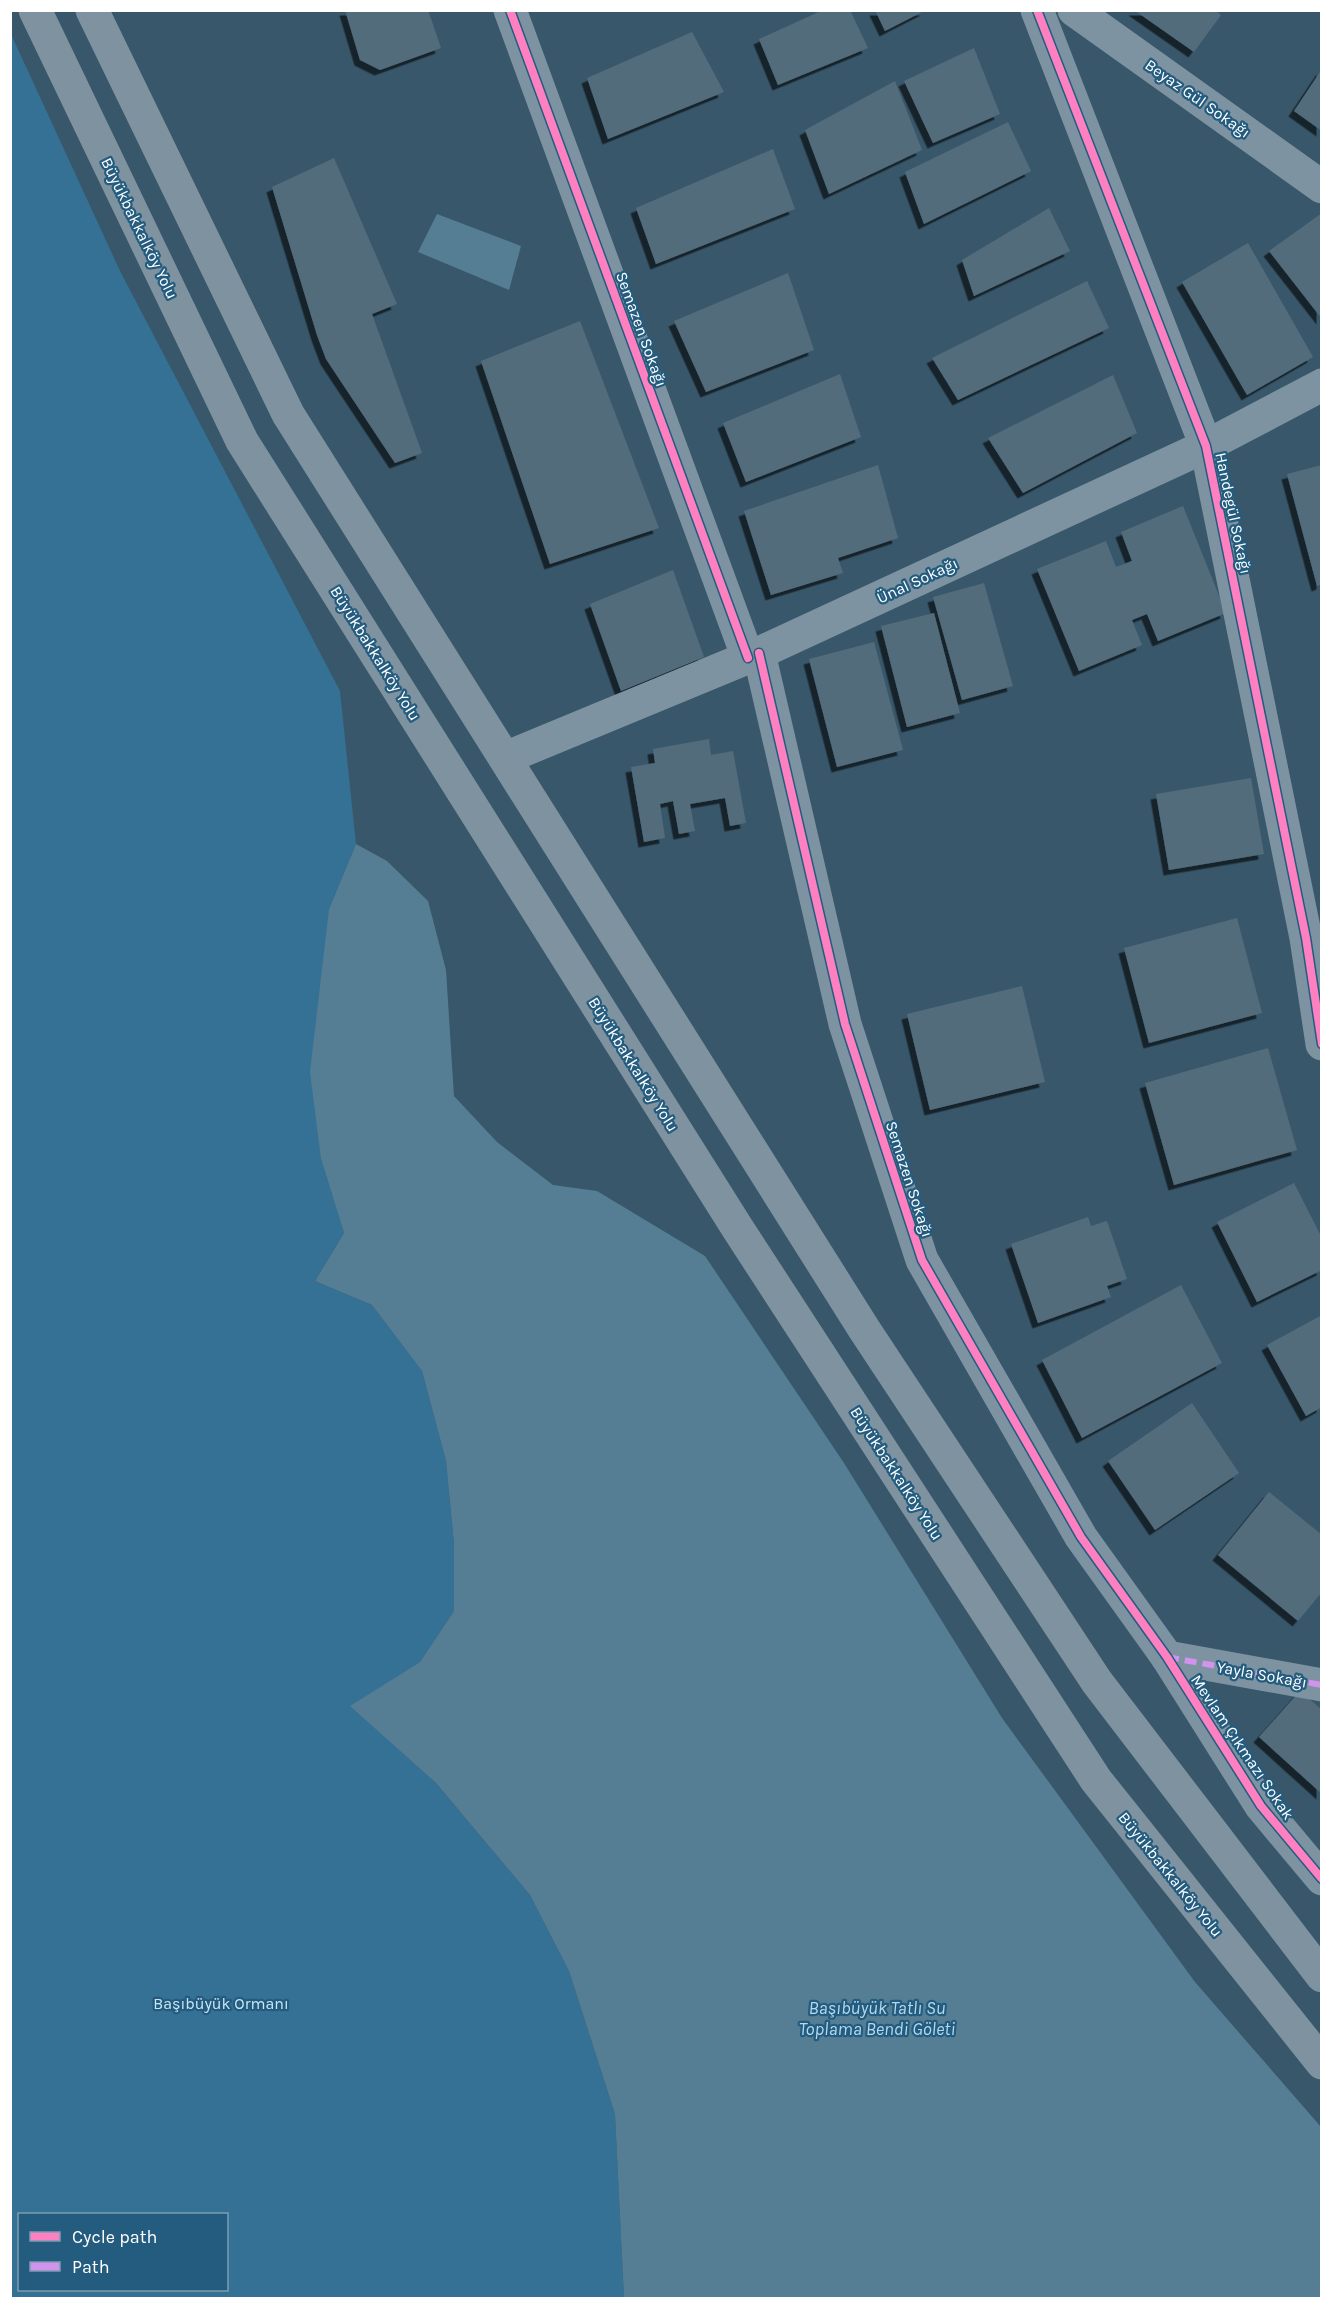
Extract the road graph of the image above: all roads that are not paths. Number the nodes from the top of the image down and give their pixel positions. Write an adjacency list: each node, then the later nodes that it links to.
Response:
1 (35, 10): 17 (highway, Büyükbakkalköy Yolu)
2 (92, 10): 10 (highway)
3 (510, 10): 9 (street, Semazen Sokağı)
4 (1037, 10): 8 (street, Handegül Sokağı)
5 (1074, 10): 6 (street, Beyaz Gül Sokağı)
6 (1322, 187)
7 (1322, 385): 8 (street, Ünal Sokağı)
8 (1206, 446): 9 (street, Ünal Sokağı); 11 (street, Handegül Sokağı)
9 (753, 655): 10 (street, Ünal Sokağı); 13 (street, Semazen Sokağı)
10 (505, 758): 16 (highway)
11 (1314, 937): 12 (street, Handegül Sokağı)
12 (1322, 1044)
13 (1167, 1657): 14 (street, Yayla Sokağı); 15 (street, Mevlam Çıkmazı Sokak)
14 (1322, 1685)
15 (1322, 1879)
16 (1322, 1976)
17 (1322, 2063)

